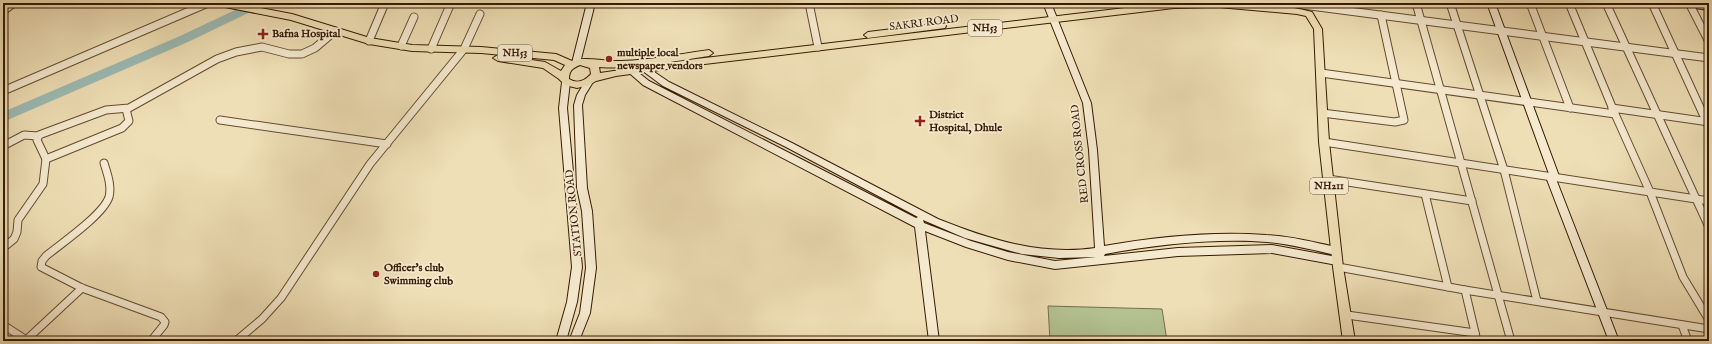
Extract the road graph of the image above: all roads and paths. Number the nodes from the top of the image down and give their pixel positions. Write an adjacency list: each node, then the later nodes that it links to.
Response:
1 (14, 3): 23 (street)
2 (208, 3): 3 (main road); 53 (street)
3 (224, 3): 32 (main road)
4 (385, 3): 34 (street)
5 (451, 3): 40 (street)
6 (591, 3): 45 (street)
7 (809, 3): 37 (street)
8 (1047, 3): 27 (street, RED CROSS ROAD)
9 (1144, 3): 27 (main road)
10 (1288, 3): 20 (main road)
11 (1416, 3): 28 (street)
12 (1450, 3): 29 (street)
13 (1491, 3): 31 (street)
14 (1530, 3): 33 (street)
15 (1569, 3): 35 (street)
16 (1606, 3): 39 (street)
17 (1652, 3): 42 (street)
18 (1680, 3): 19 (main road)
19 (1689, 4): 22 (main road); 36 (street)
20 (1303, 5): 25 (street); 30 (main road)
21 (1275, 6): 27 (main road); 30 (main road)
22 (1709, 7)
23 (3, 11)
24 (480, 14): 41 (street)
25 (1381, 15): 28 (street); 51 (street)
26 (414, 17): 38 (street)
27 (1052, 17): 37 (main road); 84 (street, RED CROSS ROAD)
28 (1421, 20): 29 (street); 52 (street)
29 (1457, 24): 31 (street); 54 (street)
30 (1318, 29): 48 (main road, NH211)
31 (1502, 30): 33 (street); 55 (street)
32 (335, 31): 34 (main road); 57 (street)
33 (1542, 36): 35 (street); 56 (street)
34 (369, 41): 38 (main road)
35 (1585, 41): 39 (street); 58 (street)
36 (1709, 42)
37 (817, 44): 44 (main road); 46 (main road)
38 (401, 46): 40 (main road)
39 (1626, 47): 42 (street); 60 (street)
40 (430, 49): 41 (main road)
41 (461, 51): 45 (main road, NH53); 49 (main road, NH53); 65 (street)
42 (1675, 53): 43 (street); 62 (street)
43 (1709, 58)
44 (590, 63): 45 (main road); 50 (main road)
45 (574, 64): 49 (main road)
46 (644, 69): 47 (main road); 68 (street)
47 (630, 71): 50 (main road); 71 (street)
48 (1321, 72): 51 (street); 59 (main road, NH211)
49 (565, 79): 50 (main road); 102 (street, STATION ROAD)
50 (591, 80): 103 (street, STATION ROAD)
51 (1397, 83): 52 (street); 59 (street)
52 (1440, 89): 54 (street); 70 (street)
53 (3, 91)
54 (1480, 95): 55 (street); 72 (street)
55 (1528, 102): 56 (street); 73 (street)
56 (1570, 108): 58 (street)
57 (126, 109): 63 (street); 67 (street)
58 (1613, 111): 60 (street); 75 (street)
59 (1322, 113): 64 (main road, NH211)
60 (1657, 114): 62 (street); 77 (street)
61 (220, 120): 65 (street)
62 (1708, 124)
63 (38, 136): 66 (street); 67 (street)
64 (1324, 142): 70 (street); 74 (main road, NH211)
65 (387, 144): 101 (street)
66 (3, 146)
67 (46, 159): 83 (street)
68 (821, 162): 71 (street); 80 (street)
69 (104, 163): 88 (street)
70 (1461, 163): 72 (street); 78 (street)
71 (813, 170): 81 (street)
72 (1504, 170): 73 (street); 91 (street)
73 (1552, 177): 75 (street); 92 (street)
74 (1328, 179): 76 (street); 85 (main road, NH211)
75 (1650, 192): 77 (street); 94 (street)
76 (1424, 194): 78 (street); 87 (street)
77 (1696, 199): 79 (street); 82 (street)
78 (1472, 201): 90 (street)
79 (1709, 201)
80 (918, 213): 81 (street); 84 (street)
81 (920, 225): 86 (street); 104 (street)
82 (1709, 227)
83 (3, 248)
84 (1100, 251): 85 (street); 86 (street, RED CROSS ROAD)
85 (1337, 260): 86 (street); 87 (street); 93 (main road, NH211)
86 (1100, 261)
87 (1448, 287): 89 (street)
88 (82, 288): 99 (street); 100 (street)
89 (1465, 290): 90 (street); 98 (street)
90 (1498, 295): 91 (street); 106 (street)
91 (1537, 301): 92 (street)
92 (1602, 312): 95 (street); 107 (street)
93 (1347, 315): 98 (street); 105 (main road, NH211)
94 (1709, 320)
95 (1682, 324): 97 (street); 108 (street)
96 (3, 326): 99 (street)
97 (1709, 329)
98 (1476, 337)
99 (27, 341)
100 (151, 341)
101 (236, 341)
102 (560, 341)
103 (574, 341)
104 (934, 341)
105 (1350, 341)
106 (1511, 341)
107 (1614, 341)
108 (1688, 341)

